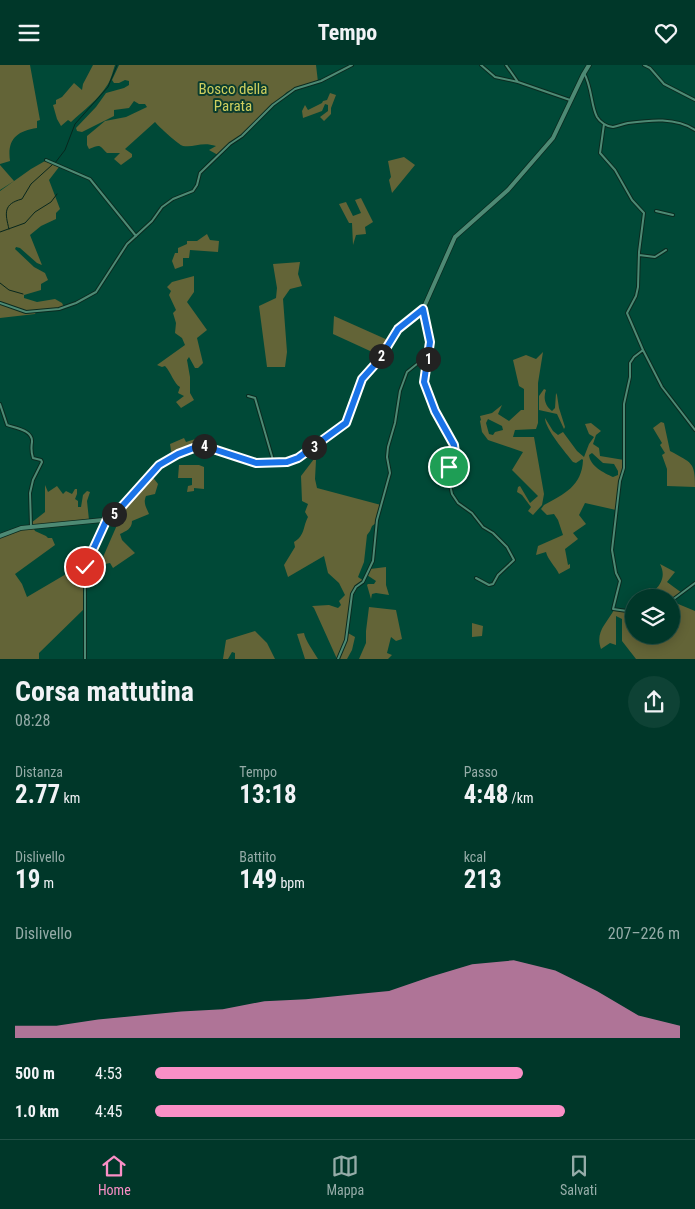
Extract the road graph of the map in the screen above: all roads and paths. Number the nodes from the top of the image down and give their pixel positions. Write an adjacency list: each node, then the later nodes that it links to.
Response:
1 (352, 65): 15 (street)
2 (481, 65): 7 (street)
3 (506, 65): 7 (street)
4 (589, 65): 6 (main road)
5 (644, 65): 9 (street)
6 (584, 73): 8 (main road); 10 (street)
7 (518, 82): 8 (street)
8 (570, 100): 19 (main road)
9 (695, 100)
10 (604, 124): 11 (street); 17 (street)
11 (695, 130)
12 (46, 160): 15 (street)
13 (656, 211): 14 (street)
14 (673, 215)
15 (136, 236): 18 (street)
16 (666, 250): 17 (street)
17 (639, 255): 20 (street)
18 (0, 303)
19 (423, 309): 21 (street); 25 (main road)
20 (643, 350): 24 (street); 32 (street)
21 (428, 355): 29 (street); 34 (street)
22 (248, 396): 25 (street)
23 (0, 404): 27 (street)
24 (695, 430)
25 (273, 463): 26 (main road)
26 (107, 519): 27 (main road); 33 (street)
27 (31, 526): 28 (main road)
28 (0, 536)
29 (476, 579)
30 (695, 583): 31 (street)
31 (680, 594)
32 (625, 611)
33 (85, 659)
34 (338, 659)

